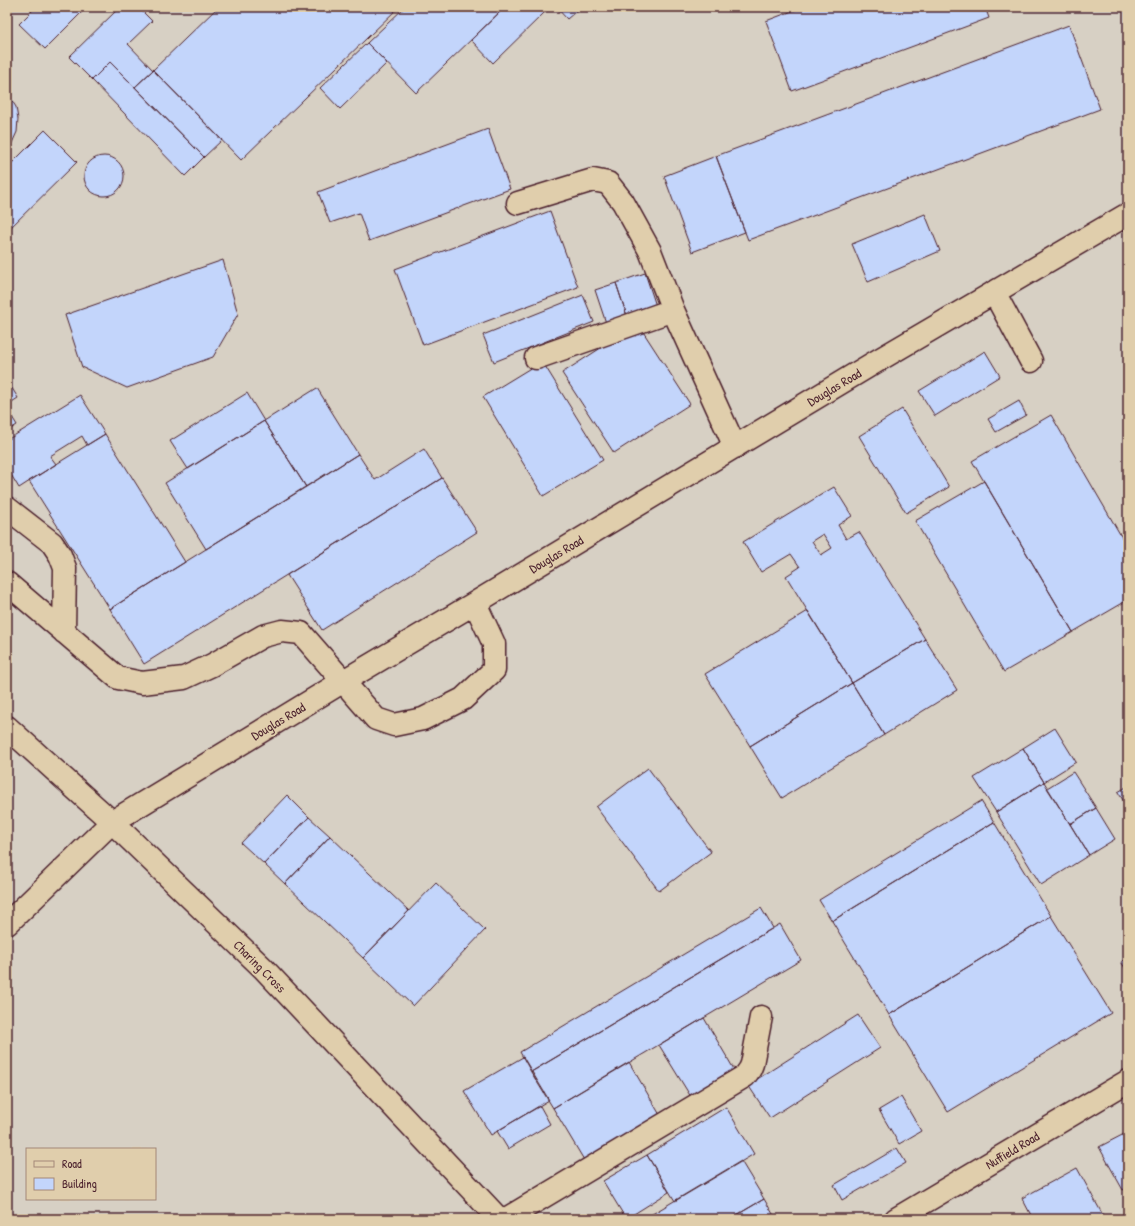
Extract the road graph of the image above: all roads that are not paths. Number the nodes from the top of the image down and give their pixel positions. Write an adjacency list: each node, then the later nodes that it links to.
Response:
1 (518, 203): 4 (street)
2 (1128, 214): 3 (street, Douglas Road)
3 (994, 292): 6 (street); 7 (street, Douglas Road)
4 (673, 310): 5 (street); 7 (street)
5 (536, 358)
6 (1031, 361)
7 (735, 447): 10 (street, Douglas Road)
8 (7, 508): 11 (street)
9 (7, 583): 11 (street)
10 (475, 603): 12 (street, Douglas Road); 12 (street)
11 (64, 632): 12 (street)
12 (342, 682): 14 (street, Douglas Road)
13 (7, 728): 14 (street, Charing Cross)
14 (112, 822): 15 (street, Douglas Road); 18 (street, Charing Cross)
15 (7, 924)
16 (761, 1017): 19 (street)
17 (1128, 1081): 20 (street, Nuffield Road)
18 (499, 1219)
19 (506, 1219)
20 (896, 1219)

